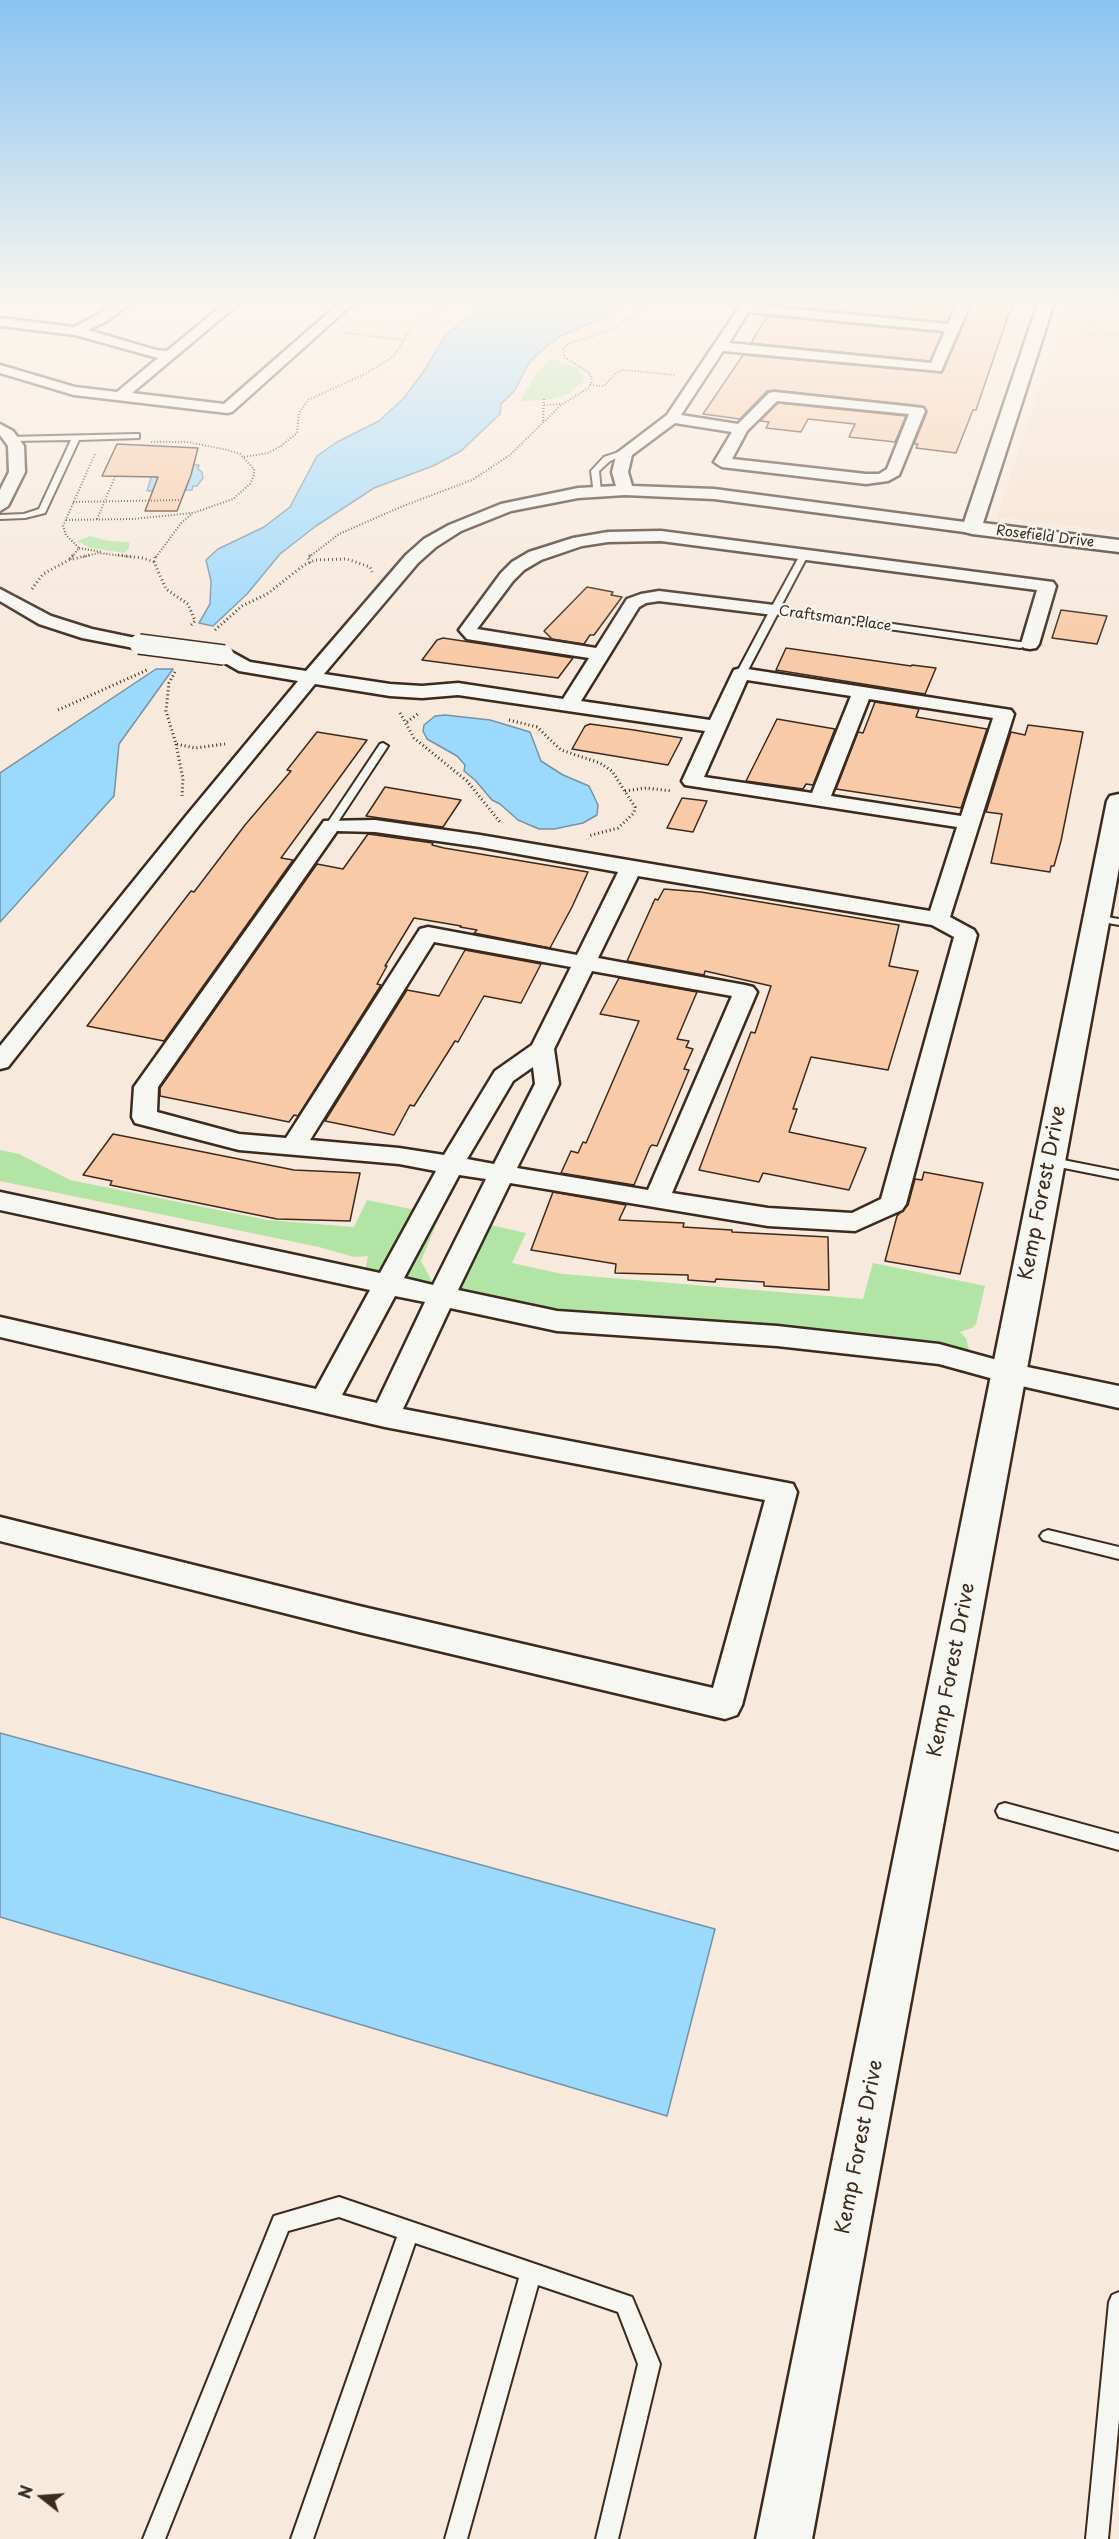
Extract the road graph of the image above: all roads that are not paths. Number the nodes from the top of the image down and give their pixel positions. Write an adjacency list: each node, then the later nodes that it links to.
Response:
1 (672, 418): 10 (street)
2 (675, 418): 6 (street)
3 (752, 418): 6 (street)
4 (915, 418): 6 (street)
5 (1008, 418): 15 (street)
6 (741, 429)
7 (6, 433): 8 (lane); 13 (street)
8 (76, 436): 9 (lane); 14 (lane)
9 (136, 436)
10 (625, 453): 11 (street); 12 (lane)
11 (625, 490): 12 (street); 15 (street)
12 (597, 492): 23 (street)
13 (0, 506)
14 (0, 517)
15 (972, 528): 16 (street, Rosefield Drive)
16 (1119, 546)
17 (804, 555): 19 (lane); 20 (street); 21 (street)
18 (2, 597): 22 (street, bridge)
19 (774, 610): 20 (lane, Craftsman Place); 21 (street, Craftsman Place); 26 (lane)
20 (1030, 644)
21 (602, 654): 30 (street)
22 (224, 655): 23 (street); 27 (street)
23 (323, 662): 24 (street); 27 (street)
24 (344, 664)
25 (396, 672): 28 (street)
26 (741, 674): 29 (street); 31 (street)
27 (311, 678): 28 (street); 42 (street)
28 (458, 689): 30 (street)
29 (862, 692): 33 (street); 35 (street)
30 (569, 705): 31 (street)
31 (717, 727): 33 (street)
32 (383, 746): 36 (lane)
33 (819, 800): 35 (street)
34 (1119, 802): 39 (street, Kemp Forest Drive)
35 (969, 823): 38 (street)
36 (331, 825): 37 (street); 43 (street)
37 (631, 868): 38 (street); 40 (street)
38 (938, 919): 48 (street)
39 (1108, 920): 44 (street, Kemp Forest Drive)
40 (585, 963): 41 (street); 43 (street); 48 (street)
41 (542, 1049): 45 (street); 46 (street)
42 (0, 1062)
43 (293, 1147): 45 (street)
44 (1048, 1161): 47 (lane); 53 (street, Kemp Forest Drive)
45 (452, 1164): 46 (street); 50 (street)
46 (501, 1173): 48 (street); 51 (street)
47 (1119, 1175)
48 (656, 1200)
49 (0, 1201): 50 (street)
50 (386, 1285): 51 (street); 55 (street)
51 (440, 1296): 53 (street); 56 (street)
52 (0, 1327): 55 (street)
53 (1008, 1373): 54 (street); 69 (street, Kemp Forest Drive)
54 (1119, 1397)
55 (324, 1402): 56 (street)
56 (385, 1416): 57 (street)
57 (0, 1529)
58 (1048, 1536): 59 (lane)
59 (1119, 1553)
60 (1005, 1811): 61 (lane)
61 (1119, 1842)
62 (409, 2231): 63 (lane); 65 (lane); 66 (lane)
63 (531, 2273): 67 (lane); 68 (lane)
64 (1119, 2302): 70 (lane)
65 (154, 2539)
66 (302, 2539)
67 (456, 2539)
68 (607, 2539)
69 (784, 2539)
70 (1096, 2539)

